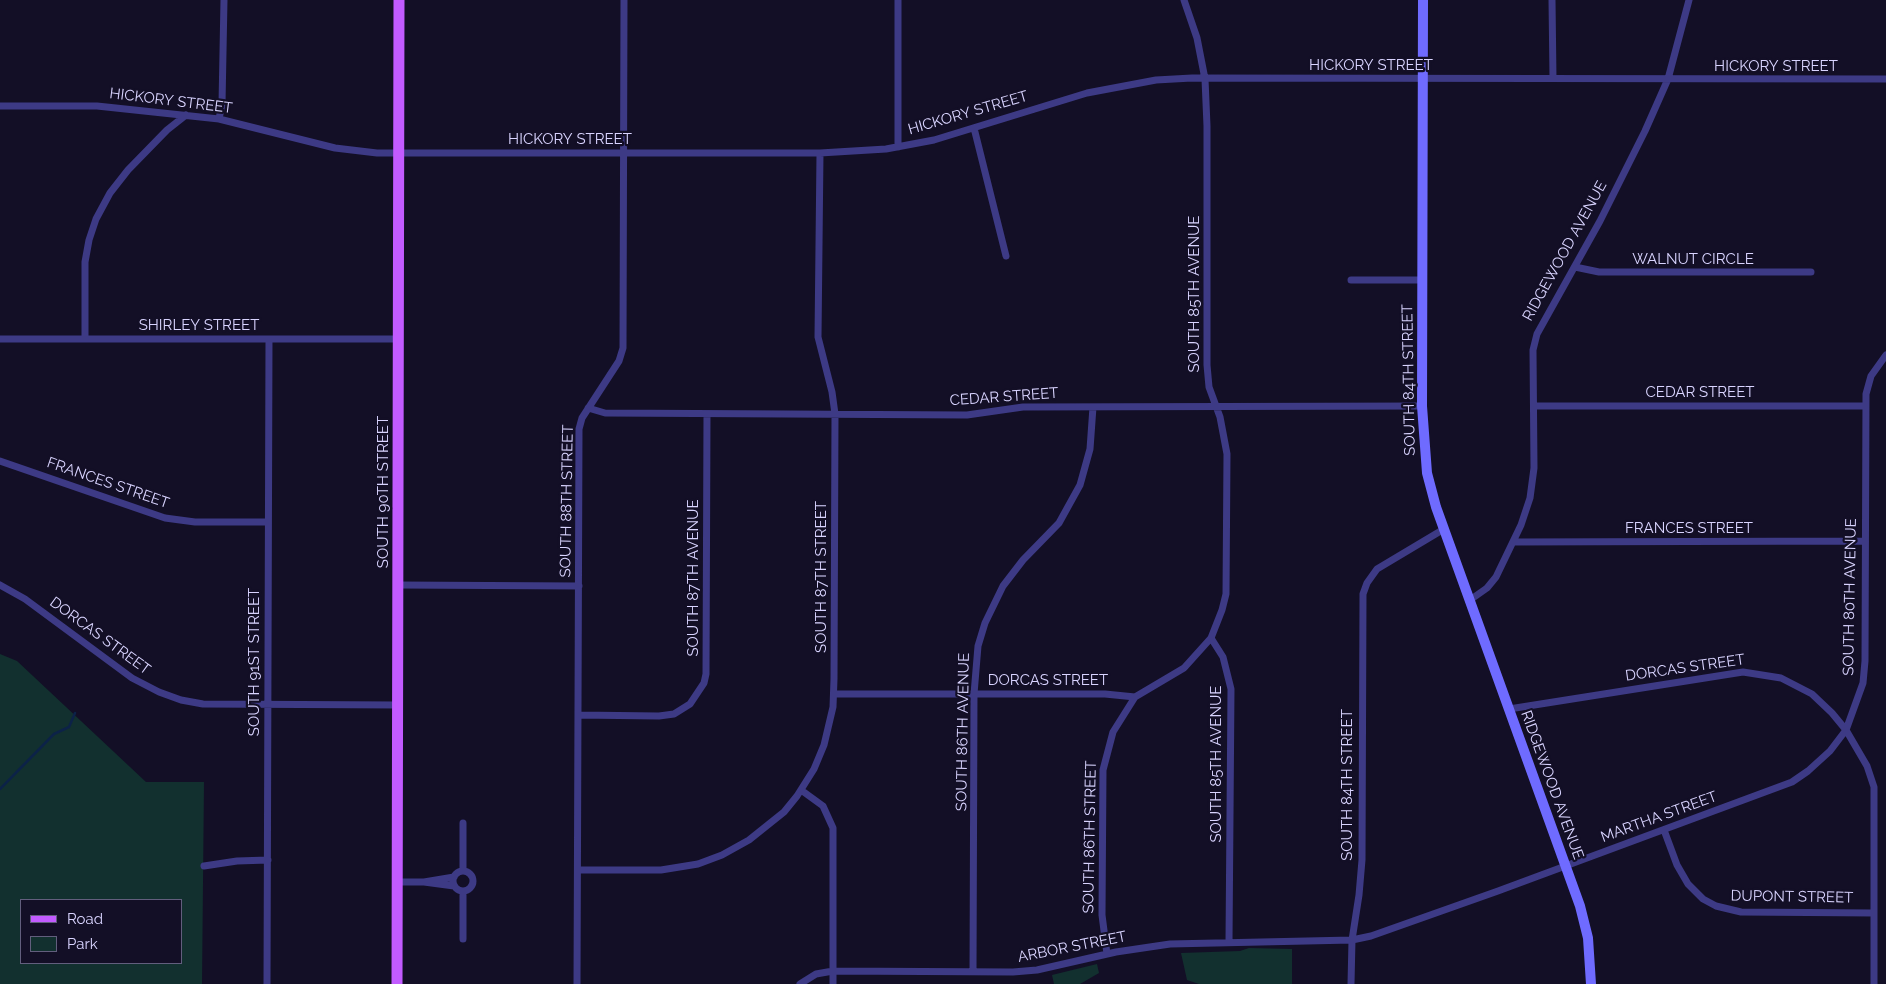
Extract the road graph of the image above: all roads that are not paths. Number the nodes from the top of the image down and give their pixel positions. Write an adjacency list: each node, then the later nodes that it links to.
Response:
1 (224, 0): 16 (street)
2 (399, 0): 21 (main road, SOUTH 90TH STREET)
3 (624, 0): 19 (street, SOUTH 88TH STREET)
4 (898, 0): 18 (street)
5 (1184, 0): 11 (street, SOUTH 85TH AVENUE)
6 (1423, 0): 9 (main road, SOUTH 84TH STREET)
7 (1552, 0): 10 (street)
8 (1689, 0): 13 (street, RIDGEWOOD AVENUE)
9 (1423, 78): 10 (street, HICKORY STREET); 11 (street, HICKORY STREET); 26 (main road, SOUTH 84TH STREET)
10 (1553, 78): 13 (street, HICKORY STREET)
11 (1205, 79): 17 (street, HICKORY STREET); 32 (street, SOUTH 85TH AVENUE)
12 (1886, 79): 13 (street, HICKORY STREET)
13 (1668, 80): 23 (street, RIDGEWOOD AVENUE)
14 (0, 106): 15 (street, HICKORY STREET)
15 (186, 115): 16 (street, HICKORY STREET); 30 (street)
16 (219, 119): 21 (street, HICKORY STREET)
17 (974, 128): 18 (street, HICKORY STREET); 22 (street)
18 (898, 147): 20 (street, HICKORY STREET)
19 (624, 153): 20 (street, HICKORY STREET); 21 (street, HICKORY STREET); 37 (street, SOUTH 88TH STREET)
20 (820, 153): 39 (street, SOUTH 87TH STREET)
21 (399, 154): 29 (main road, SOUTH 90TH STREET)
22 (1006, 256)
23 (1575, 267): 24 (street, WALNUT CIRCLE); 34 (street, RIDGEWOOD AVENUE)
24 (1811, 272)
25 (1351, 280): 26 (street)
26 (1422, 280): 33 (main road, SOUTH 84TH STREET)
27 (0, 339): 30 (street, SHIRLEY STREET)
28 (269, 339): 29 (street, SHIRLEY STREET); 30 (street, SHIRLEY STREET); 41 (street, SOUTH 91ST STREET)
29 (399, 339): 46 (main road, SOUTH 90TH STREET)
30 (85, 340)
31 (1886, 355): 35 (street, SOUTH 80TH AVENUE)
32 (1216, 406): 33 (street, CEDAR STREET); 36 (street, CEDAR STREET); 49 (street, SOUTH 85TH AVENUE)
33 (1422, 406): 42 (main road, SOUTH 84TH STREET)
34 (1534, 406): 35 (street, CEDAR STREET); 44 (street, RIDGEWOOD AVENUE)
35 (1865, 406): 43 (street, SOUTH 80TH AVENUE)
36 (1093, 407): 39 (street, CEDAR STREET); 51 (street, SOUTH 86TH AVENUE)
37 (588, 408): 38 (street, CEDAR STREET); 47 (street, SOUTH 88TH STREET)
38 (707, 414): 39 (street, CEDAR STREET); 56 (street, SOUTH 87TH AVENUE)
39 (835, 414): 50 (street, SOUTH 87TH STREET)
40 (0, 461): 41 (street, FRANCES STREET)
41 (268, 522): 53 (street, SOUTH 91ST STREET)
42 (1444, 529): 48 (main road, RIDGEWOOD AVENUE); 73 (street, SOUTH 84TH STREET)
43 (1865, 541): 44 (street, FRANCES STREET); 57 (street, SOUTH 80TH AVENUE)
44 (1513, 542): 48 (street, RIDGEWOOD AVENUE)
45 (0, 585): 53 (street, DORCAS STREET)
46 (398, 585): 47 (street); 54 (main road, SOUTH 90TH STREET)
47 (579, 586): 56 (street, SOUTH 88TH STREET)
48 (1470, 600): 55 (main road, RIDGEWOOD AVENUE)
49 (1211, 638): 52 (street); 74 (street, SOUTH 85TH AVENUE)
50 (834, 694): 51 (street, DORCAS STREET); 58 (street, SOUTH 87TH STREET)
51 (974, 694): 52 (street, DORCAS STREET); 77 (street, SOUTH 86TH AVENUE)
52 (1135, 697): 75 (street, SOUTH 86TH STREET)
53 (268, 705): 54 (street, DORCAS STREET); 61 (street, SOUTH 91ST STREET)
54 (398, 705): 67 (main road, SOUTH 90TH STREET)
55 (1509, 709): 57 (street, DORCAS STREET); 62 (main road, RIDGEWOOD AVENUE)
56 (578, 715): 65 (street, SOUTH 88TH STREET)
57 (1846, 730): 60 (street, MARTHA STREET); 71 (street)
58 (801, 790): 65 (street); 76 (street)
59 (463, 823): 64 (street)
60 (1664, 830): 62 (street, MARTHA STREET); 71 (street, DUPONT STREET)
61 (268, 860): 63 (street); 78 (street, SOUTH 91ST STREET)
62 (1566, 865): 73 (street, MARTHA STREET); 84 (main road, RIDGEWOOD AVENUE)
63 (204, 866)
64 (463, 870): 66 (street); 70 (street)
65 (578, 870): 80 (street, SOUTH 88TH STREET)
66 (454, 877): 68 (street); 69 (street)
67 (397, 882): 68 (street); 79 (main road, SOUTH 90TH STREET)
68 (424, 882): 69 (street)
69 (454, 886): 70 (street)
70 (463, 892): 72 (street)
71 (1874, 912): 85 (street)
72 (463, 939)
73 (1352, 940): 74 (street, ARBOR STREET); 83 (street, SOUTH 84TH STREET)
74 (1229, 941): 75 (street, ARBOR STREET)
75 (1107, 954): 77 (street, ARBOR STREET)
76 (833, 971): 77 (street, ARBOR STREET); 81 (street, ARBOR STREET); 82 (street)
77 (973, 972)
78 (267, 984)
79 (397, 984)
80 (577, 984)
81 (800, 984)
82 (833, 984)
83 (1351, 984)
84 (1591, 984)
85 (1874, 984)

